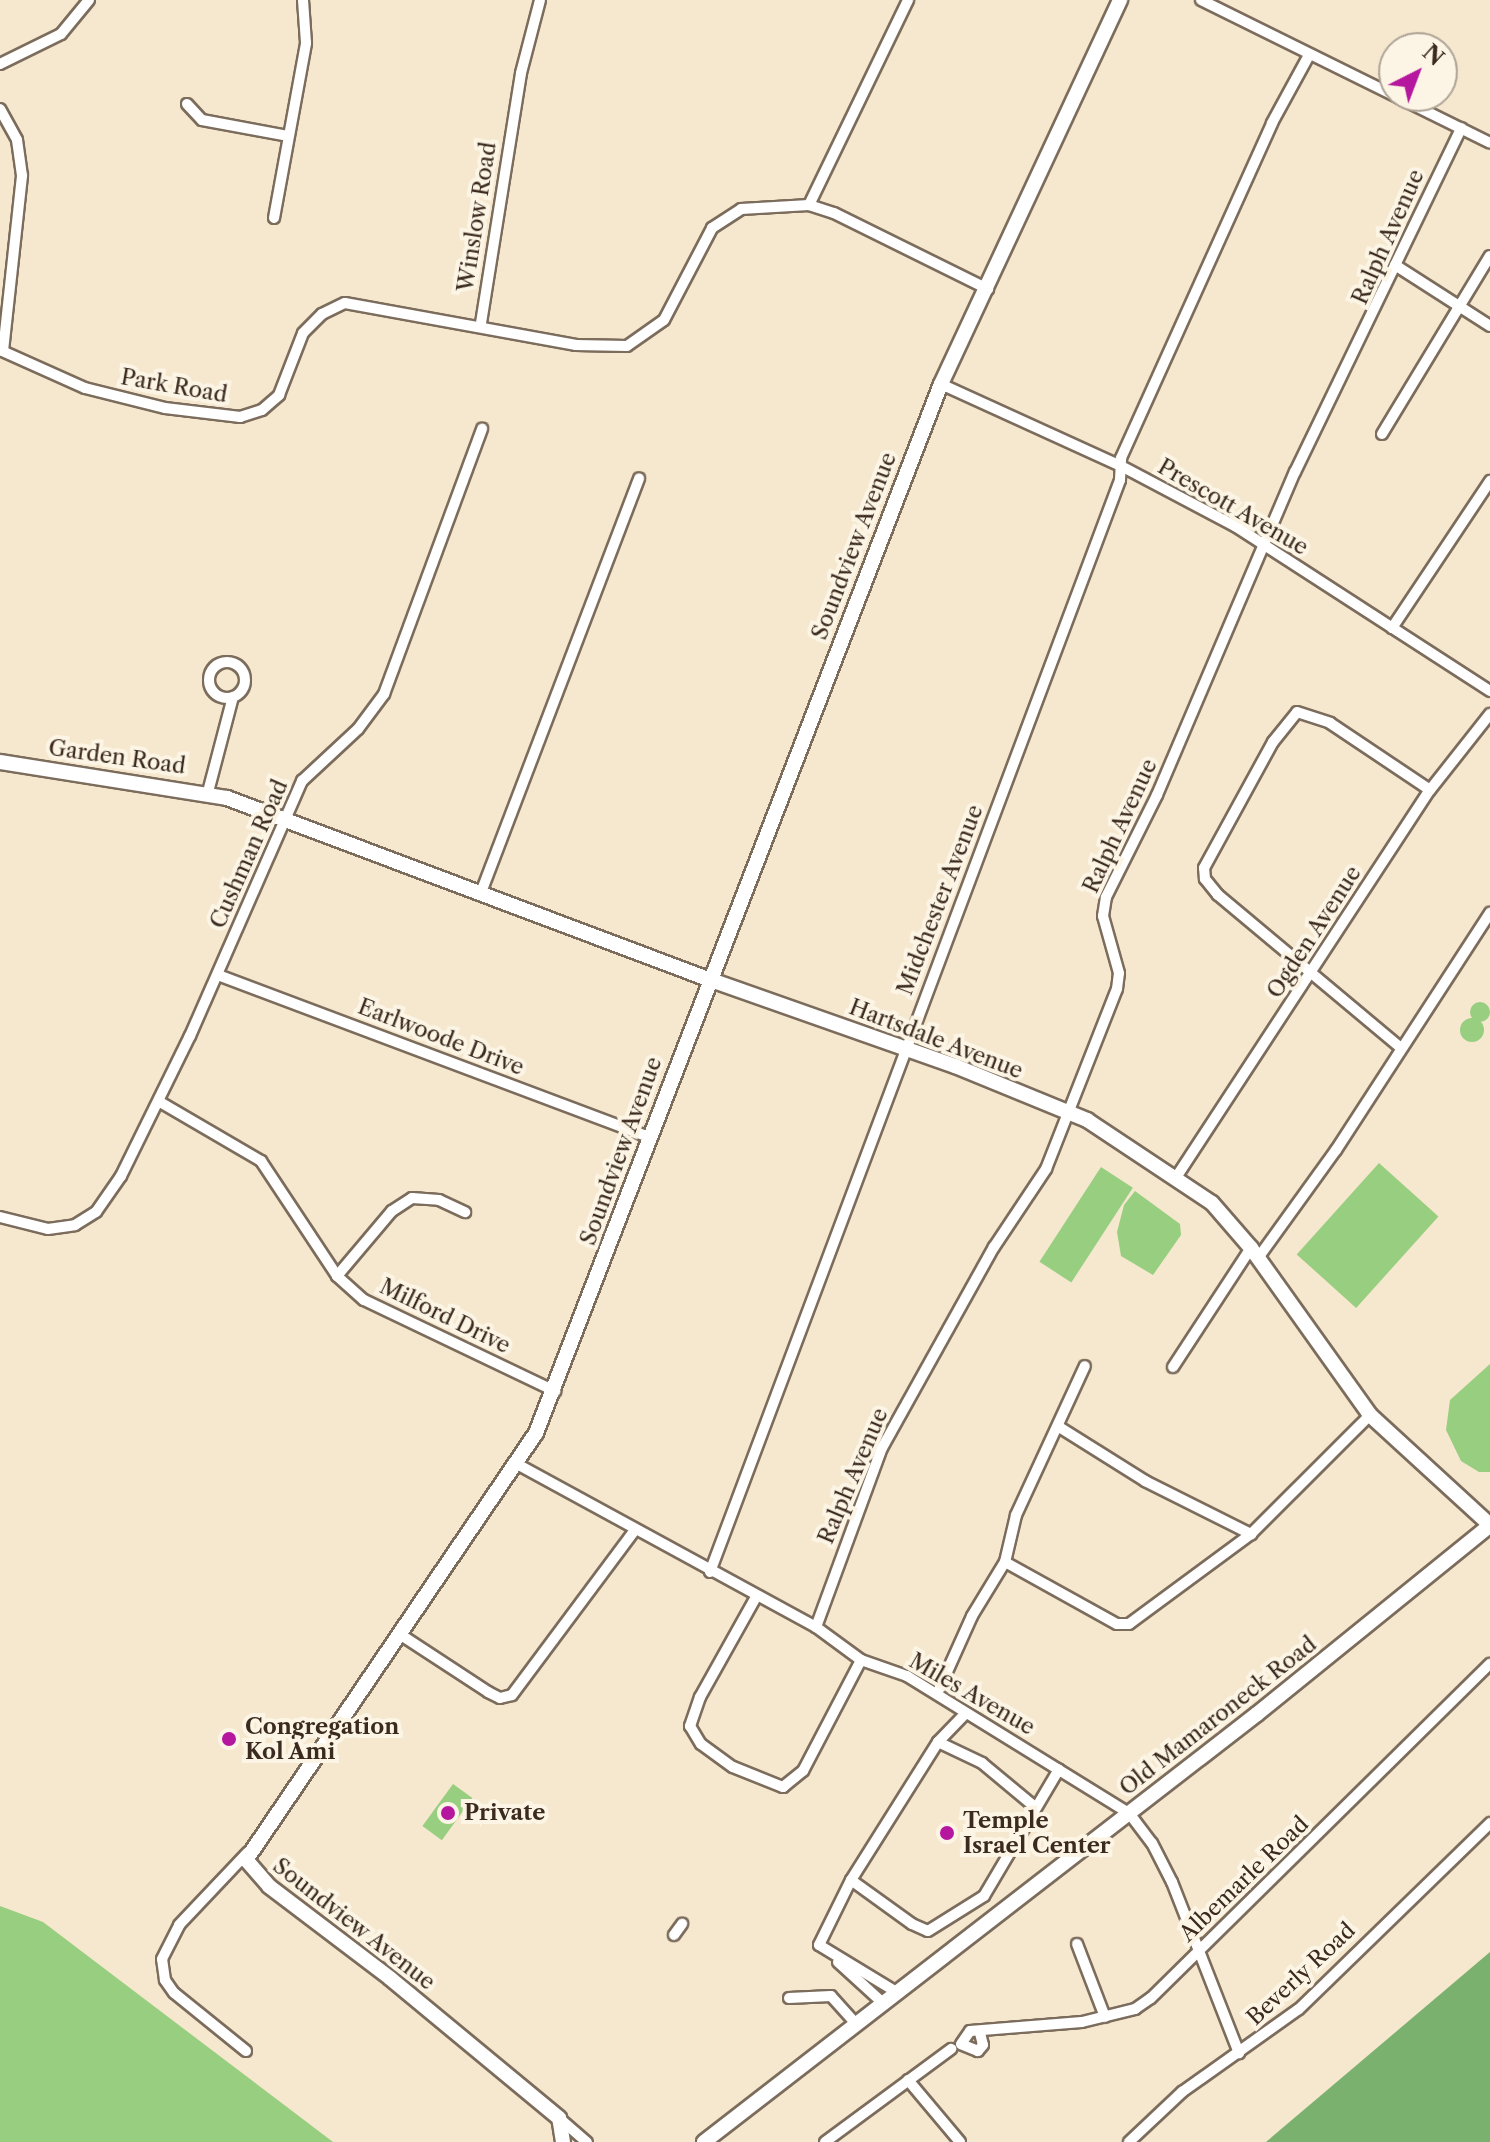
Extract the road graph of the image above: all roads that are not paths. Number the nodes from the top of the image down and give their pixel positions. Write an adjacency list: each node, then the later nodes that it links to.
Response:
1 (89, 0): 8 (street)
2 (303, 0): 12 (street)
3 (540, 0): 20 (street, Winslow Road)
4 (908, 0): 14 (street)
5 (1120, 0): 18 (street, Soundview Avenue)
6 (1201, 0): 7 (street)
7 (1309, 55): 11 (street); 26 (street, Midchester Avenue)
8 (0, 64)
9 (187, 104): 12 (street)
10 (0, 109): 22 (street)
11 (1461, 128): 13 (street); 17 (street, Ralph Avenue)
12 (288, 136): 15 (street)
13 (1490, 143)
14 (809, 205): 18 (street, Winslow Road); 20 (street, Winslow Road)
15 (274, 218)
16 (1490, 256): 19 (street)
17 (1395, 265): 19 (street); 29 (street, Ralph Avenue)
18 (988, 289): 23 (street, Soundview Avenue)
19 (1459, 306): 21 (street); 25 (street)
20 (481, 323): 22 (street, Park Road)
21 (1490, 326)
22 (1, 350)
23 (941, 384): 26 (street, Prescott Avenue); 43 (street, Soundview Avenue)
24 (482, 429): 38 (street, Cushman Road)
25 (1382, 434)
26 (1121, 466): 29 (street, Prescott Avenue); 45 (street, Midchester Avenue)
27 (639, 478): 39 (street)
28 (1490, 481): 30 (street)
29 (1262, 544): 30 (street, Prescott Avenue); 47 (street, Ralph Avenue)
30 (1392, 628): 31 (street, Prescott Avenue)
31 (1490, 691)
32 (233, 697): 36 (street)
33 (1490, 714): 35 (street, Ogden Avenue)
34 (0, 762): 36 (street, Garden Road)
35 (1430, 790): 41 (street, Ogden Avenue); 41 (street)
36 (208, 792): 37 (street, Garden Road)
37 (227, 798): 38 (street, Hartsdale Avenue)
38 (284, 821): 39 (street, Hartsdale Avenue); 42 (street, Cushman Road)
39 (480, 895): 43 (street, Hartsdale Avenue)
40 (1490, 913): 44 (street)
41 (1311, 974): 44 (street); 49 (street, Ogden Avenue)
42 (218, 975): 46 (street, Cushman Road); 48 (street, Earlwoode Drive)
43 (708, 979): 45 (street, Hartsdale Avenue); 48 (street, Soundview Avenue)
44 (1401, 1048): 52 (street)
45 (906, 1049): 47 (street, Hartsdale Avenue); 64 (street, Midchester Avenue)
46 (160, 1102): 51 (street, Cushman Road); 53 (street, Milford Drive)
47 (1068, 1111): 49 (street, Hartsdale Avenue); 66 (street, Ralph Avenue)
48 (650, 1137): 56 (street, Soundview Avenue)
49 (1177, 1176): 52 (street, Hartsdale Avenue)
50 (465, 1212): 53 (street)
51 (0, 1217)
52 (1254, 1253): 55 (street); 57 (street, Hartsdale Avenue)
53 (337, 1276): 56 (street, Milford Drive)
54 (1085, 1366): 58 (street)
55 (1173, 1367)
56 (555, 1391): 59 (street, Soundview Avenue)
57 (1370, 1415): 60 (street, Hartsdale Avenue); 62 (street)
58 (1059, 1427): 62 (street); 63 (street)
59 (517, 1464): 61 (street, Miles Avenue); 67 (street, Soundview Avenue)
60 (1490, 1525): 75 (street, Old Mamaroneck Road)
61 (635, 1530): 64 (street, Miles Avenue); 67 (street)
62 (1251, 1534): 63 (street)
63 (1005, 1562): 70 (street)
64 (710, 1572): 65 (street, Miles Avenue)
65 (756, 1597): 66 (street, Miles Avenue); 68 (street)
66 (816, 1627): 68 (street, Miles Avenue)
67 (398, 1633): 77 (street, Soundview Avenue)
68 (861, 1660): 70 (street, Miles Avenue)
69 (1490, 1664): 83 (street, Albemarle Road)
70 (937, 1694): 71 (street, Miles Avenue)
71 (965, 1714): 72 (street); 73 (street, Miles Avenue)
72 (938, 1742): 74 (street); 78 (street)
73 (1059, 1769): 74 (street); 75 (street, Miles Avenue)
74 (1035, 1807): 78 (street)
75 (1129, 1813): 83 (street, Miles Avenue); 84 (street, Old Mamaroneck Road)
76 (1490, 1823): 92 (street, Beverly Road)
77 (250, 1851): 91 (street); 94 (street, Soundview Avenue)
78 (851, 1880): 82 (street)
79 (682, 1924): 80 (street)
80 (674, 1935)
81 (1077, 1944): 87 (street)
82 (819, 1945): 84 (street); 86 (street)
83 (1199, 1949): 87 (street, Albemarle Road); 92 (street, Miles Avenue)
84 (898, 1993): 86 (street, Old Mamaroneck Road)
85 (789, 1998): 88 (street)
86 (884, 2004): 88 (street, Old Mamaroneck Road)
87 (1105, 2017): 89 (street, Albemarle Road)
88 (856, 2024): 97 (street, Old Mamaroneck Road)
89 (980, 2033)
90 (951, 2049): 93 (street)
91 (246, 2051)
92 (1239, 2053): 100 (street, Beverly Road)
93 (908, 2080): 98 (street); 99 (street)
94 (559, 2118): 95 (street); 96 (street, Soundview Avenue)
95 (563, 2142)
96 (587, 2142)
97 (704, 2142)
98 (825, 2142)
99 (960, 2142)
100 (1129, 2142)

